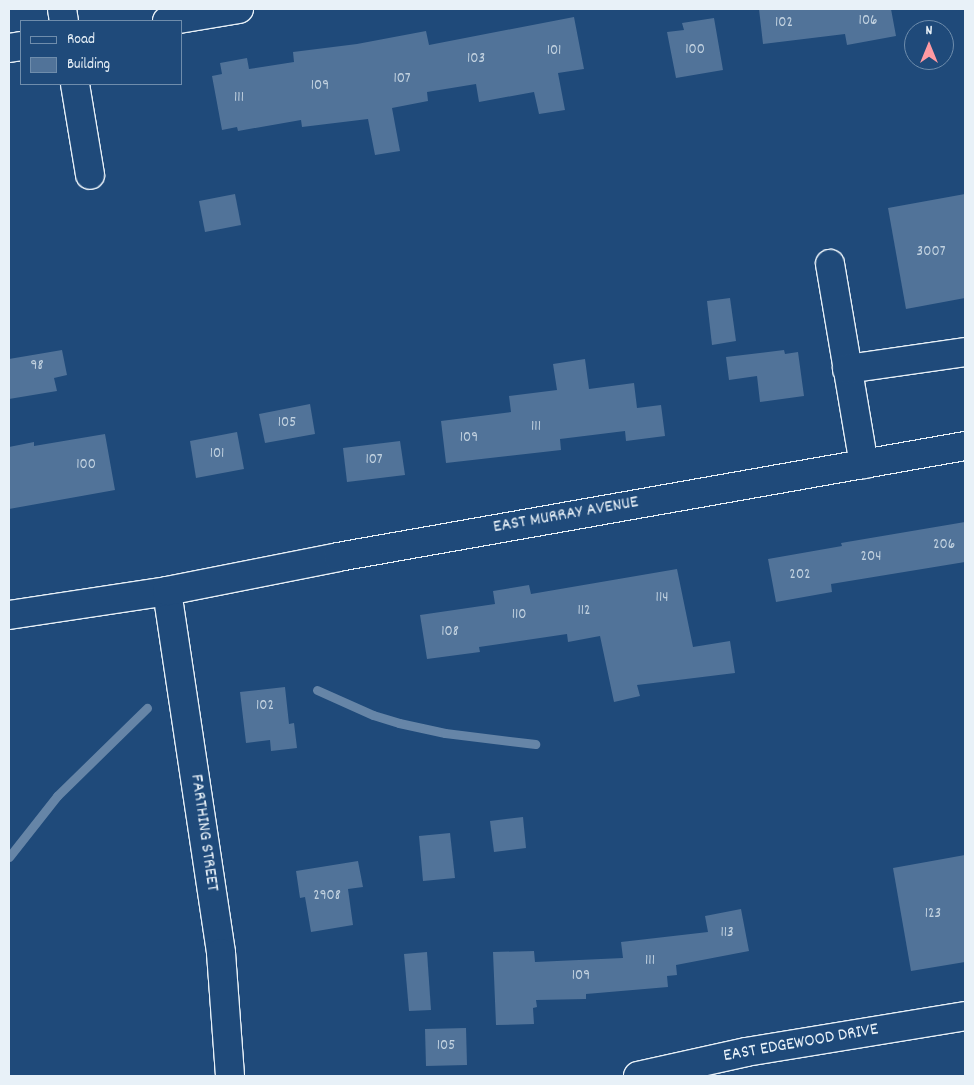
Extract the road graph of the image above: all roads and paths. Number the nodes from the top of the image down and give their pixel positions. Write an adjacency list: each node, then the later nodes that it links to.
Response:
1 (239, 9): 2 (street)
2 (172, 20)
3 (75, 85): 4 (street)
4 (90, 175)
5 (830, 264): 7 (street)
6 (965, 352): 7 (street)
7 (847, 369): 9 (street)
8 (965, 446): 9 (street, EAST MURRAY AVENUE)
9 (864, 464): 10 (street, EAST MURRAY AVENUE)
10 (167, 591): 11 (street, EAST MURRAY AVENUE); 13 (street, FARTHING STREET)
11 (9, 615)
12 (965, 1016): 14 (street, EAST EDGEWOOD DRIVE)
13 (230, 1076)
14 (638, 1076)

